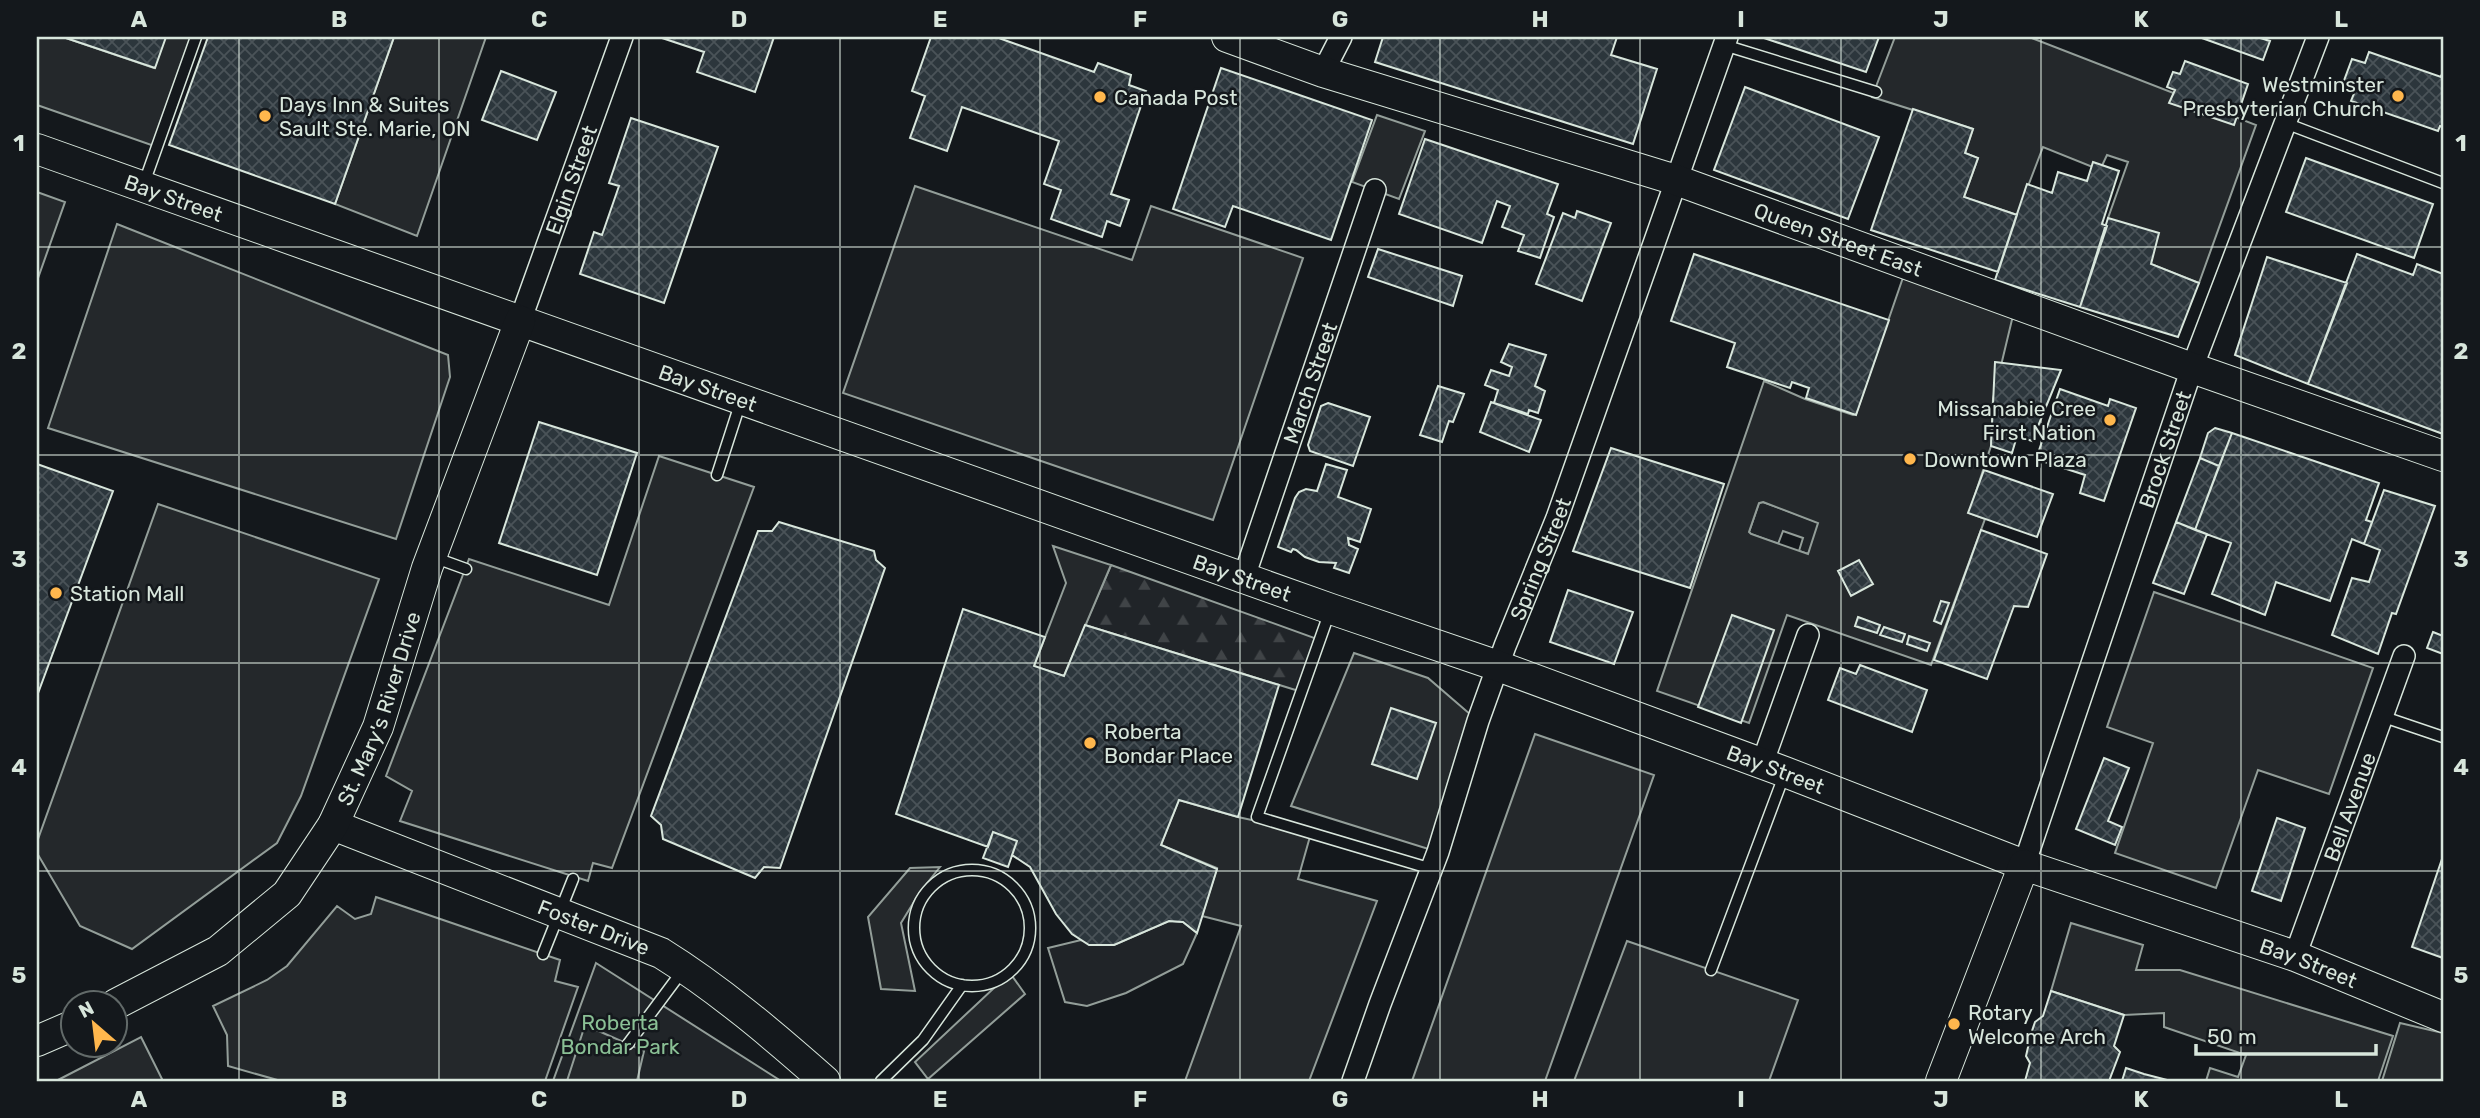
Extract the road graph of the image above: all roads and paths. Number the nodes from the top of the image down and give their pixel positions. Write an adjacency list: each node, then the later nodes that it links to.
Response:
1 (196, 37): 13 (lane)
2 (622, 37): 15 (street, Elgin Street)
3 (1227, 37): 7 (main road, Queen Street East)
4 (1341, 37): 7 (street)
5 (2318, 37): 9 (street, Brock Street)
6 (1725, 41): 8 (lane); 11 (street, Spring Street)
7 (1323, 72): 11 (main road, Queen Street East)
8 (1876, 92)
9 (2286, 123): 12 (lane); 16 (street, Brock Street)
10 (37, 149): 13 (main road, Bay Street)
11 (1676, 180): 16 (main road, Queen Street East); 26 (street, Spring Street)
12 (2443, 183)
13 (143, 187): 15 (main road, Bay Street)
14 (1375, 190): 22 (street, March Street)
15 (520, 321): 17 (main road, Bay Street); 20 (main road, St. Mary's River Drive)
16 (2192, 368): 18 (main road, Queen Street East); 31 (street, Brock Street)
17 (741, 400): 19 (lane); 22 (main road, Bay Street)
18 (2443, 456)
19 (717, 475)
20 (432, 556): 21 (lane); 30 (main road, St. Mary's River Drive)
21 (466, 569)
22 (1244, 577): 23 (main road, Bay Street)
23 (1331, 609): 26 (main road, Bay Street); 32 (lane)
24 (1808, 635): 29 (street)
25 (2404, 656): 27 (street, Bell Avenue)
26 (1498, 666): 29 (main road, Bay Street); 32 (street, Spring Street)
27 (2381, 716): 28 (lane); 36 (street, Bell Avenue)
28 (2443, 737)
29 (1773, 768): 31 (main road, Bay Street); 38 (lane)
30 (333, 825): 34 (main road, Foster Drive); 40 (main road, St. Mary's River Drive)
31 (2024, 865): 36 (main road, Bay Street); 48 (main road)
32 (1432, 869): 47 (street, Spring Street)
33 (573, 878): 34 (lane)
34 (559, 911): 35 (lane); 37 (main road, Foster Drive)
35 (543, 954)
36 (2295, 956): 41 (main road, Bay Street)
37 (684, 968): 44 (lane); 45 (main road, Foster Drive)
38 (1711, 970)
39 (962, 985): 39 (lane); 46 (lane)
40 (130, 997)
41 (2443, 1017)
42 (60, 1031): 43 (main road)
43 (37, 1041)
44 (628, 1045)
45 (825, 1081)
46 (880, 1081)
47 (1353, 1081)
48 (1941, 1081)

